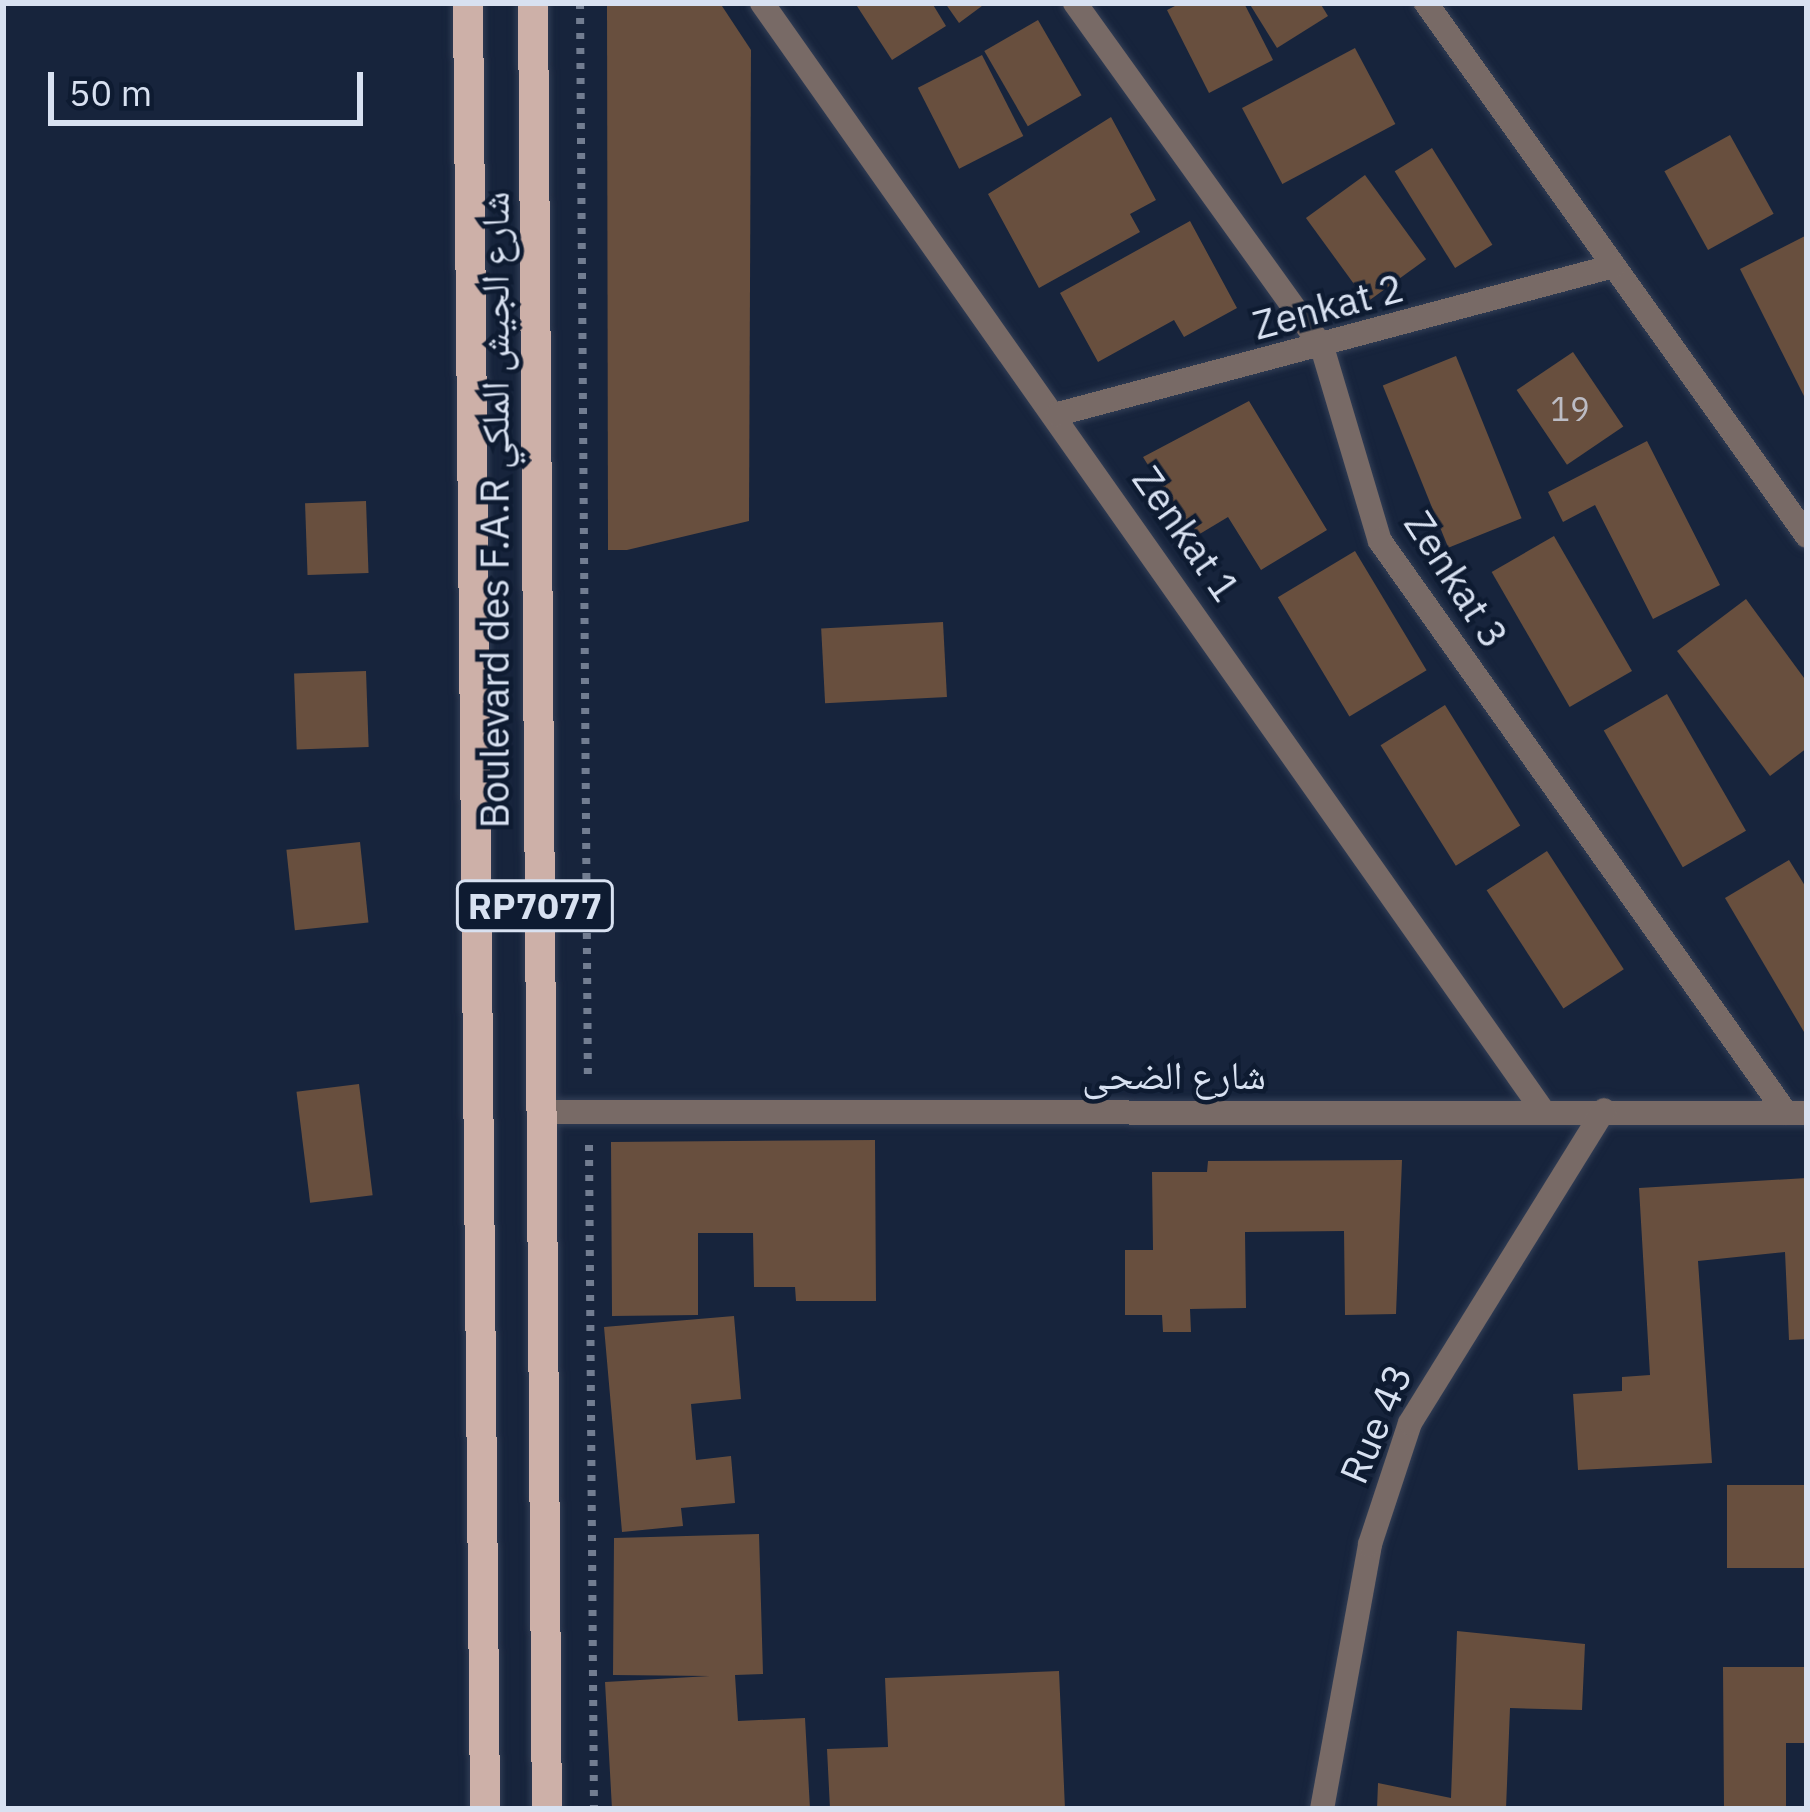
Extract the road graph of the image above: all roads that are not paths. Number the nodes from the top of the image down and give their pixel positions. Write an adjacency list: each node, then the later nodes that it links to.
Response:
1 (468, 3): 14 (main road, Boulevard des F.A.R شارع الجيش الملكي / RP7077)
2 (533, 3): 12 (main road, Boulevard des F.A.R شارع الجيش الملكي / RP7077)
3 (763, 3): 8 (street, Zenkat 1)
4 (1075, 3): 7 (street, Zenkat 3)
5 (1426, 3): 6 (street)
6 (1614, 266): 7 (street, Zenkat 2); 9 (street)
7 (1322, 347): 8 (street, Zenkat 2); 13 (street, Zenkat 3)
8 (1058, 414): 11 (street, Zenkat 1)
9 (1807, 536)
10 (1604, 1109): 11 (street, شارع الضحى); 13 (street, شارع الضحى); 16 (street, Rue 43)
11 (1543, 1111): 12 (street, شارع الضحى)
12 (542, 1112): 15 (main road, Boulevard des F.A.R شارع الجيش الملكي / RP7077)
13 (1797, 1113)
14 (484, 1809)
15 (547, 1809)
16 (1322, 1809)

